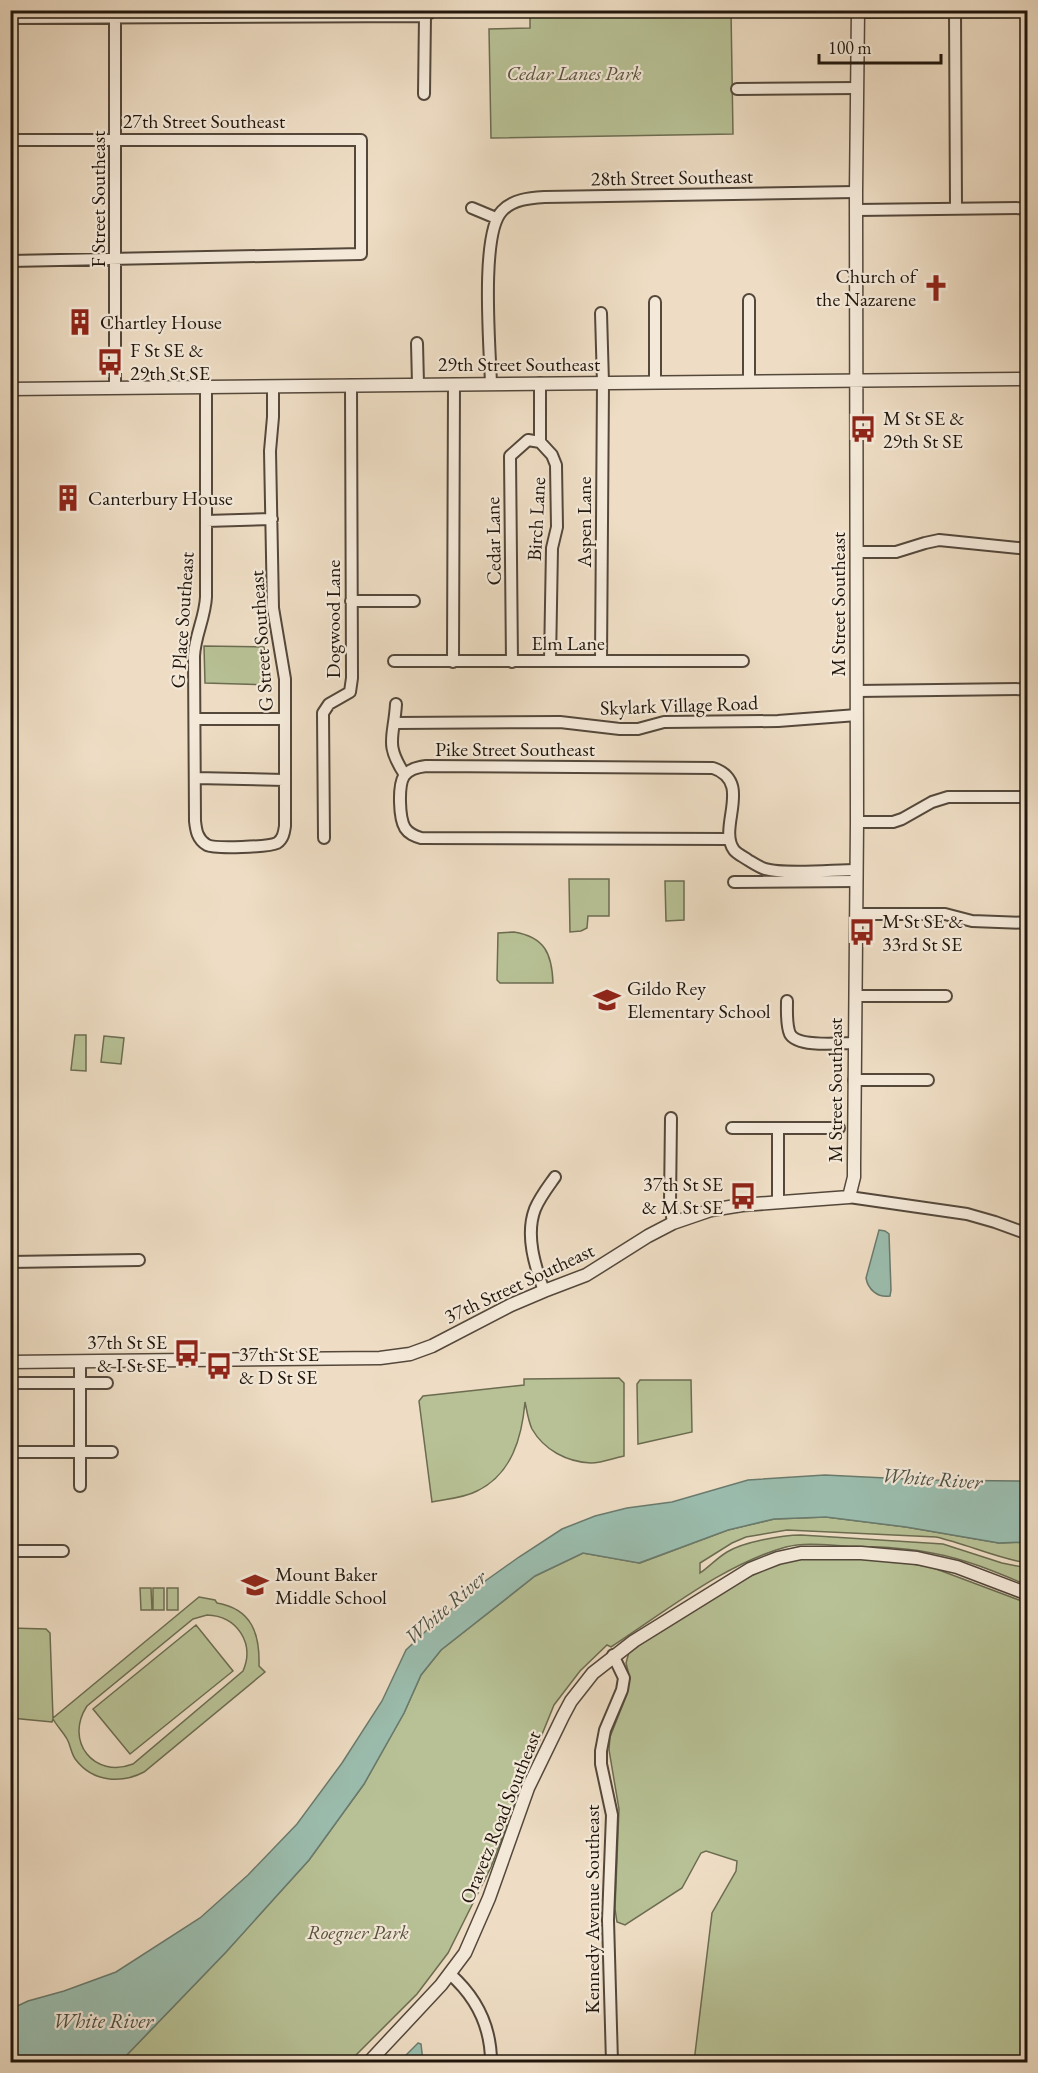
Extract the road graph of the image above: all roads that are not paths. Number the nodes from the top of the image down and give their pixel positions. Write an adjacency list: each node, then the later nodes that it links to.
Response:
1 (858, 11): 2 (street); 8 (street, M Street Southeast)
2 (955, 11): 3 (street); 15 (street)
3 (1028, 11)
4 (362, 13): 5 (street); 6 (street)
5 (429, 13): 10 (street)
6 (115, 14): 7 (street); 11 (street, F Street Southeast)
7 (10, 18)
8 (857, 88): 9 (street); 13 (street, M Street Southeast)
9 (737, 89)
10 (424, 94)
11 (116, 139): 12 (street, 27th Street Southeast); 19 (street, F Street Southeast); 19 (street, 27th Street Southeast)
12 (10, 140)
13 (856, 192): 17 (street, M Street Southeast); 18 (street, 28th Street Southeast)
14 (472, 208): 18 (street)
15 (956, 208): 16 (street); 17 (street)
16 (1028, 208)
17 (857, 210): 27 (street, M Street Southeast)
18 (496, 218): 33 (street)
19 (116, 258): 20 (street); 37 (street, F Street Southeast)
20 (10, 261)
21 (749, 300): 26 (street)
22 (655, 302): 30 (street)
23 (601, 313): 29 (street, Aspen Lane)
24 (417, 343): 31 (street)
25 (1028, 379): 27 (street, 29th Street Southeast)
26 (749, 381): 27 (street, 29th Street Southeast); 30 (street, 29th Street Southeast)
27 (856, 381): 43 (street, M Street Southeast)
28 (540, 383): 29 (street, 29th Street Southeast); 33 (street, 29th Street Southeast); 39 (street)
29 (603, 383): 30 (street, 29th Street Southeast); 48 (street, Aspen Lane)
30 (655, 383)
31 (418, 384): 32 (street, 29th Street Southeast); 34 (street, 29th Street Southeast)
32 (454, 384): 33 (street, 29th Street Southeast); 50 (street)
33 (491, 384)
34 (351, 385): 35 (street, 29th Street Southeast); 45 (street, Dogwood Lane)
35 (273, 386): 36 (street, 29th Street Southeast); 40 (street, G Street Southeast)
36 (206, 387): 37 (street, 29th Street Southeast); 41 (street, G Place Southeast)
37 (115, 388): 38 (street, 29th Street Southeast)
38 (10, 389)
39 (540, 442): 47 (street, Birch Lane); 51 (street, Cedar Lane)
40 (272, 519): 41 (street); 57 (street, G Street Southeast)
41 (206, 521): 56 (street, G Place Southeast)
42 (1028, 549): 43 (street)
43 (857, 552): 53 (street, M Street Southeast)
44 (414, 601): 45 (street)
45 (351, 602): 65 (street, Dogwood Lane)
46 (394, 661): 50 (street, Elm Lane)
47 (550, 661): 48 (street, Elm Lane); 51 (street, Elm Lane)
48 (601, 661): 49 (street, Elm Lane)
49 (743, 661)
50 (453, 662): 51 (street, Elm Lane)
51 (512, 662)
52 (1028, 689): 53 (street)
53 (857, 691): 55 (street, M Street Southeast)
54 (396, 704): 58 (street)
55 (857, 715): 58 (street, Skylark Village Road); 64 (street, M Street Southeast)
56 (195, 719): 57 (street); 60 (street, G Place Southeast)
57 (285, 719): 61 (street, G Street Southeast)
58 (395, 723): 59 (street)
59 (405, 775): 66 (street); 66 (street, Pike Street Southeast)
60 (195, 778): 61 (street); 63 (street, G Place Southeast)
61 (284, 780): 63 (street, G Street Southeast)
62 (1028, 797): 64 (street)
63 (285, 822)
64 (857, 822): 67 (street, M Street Southeast)
65 (324, 838)
66 (729, 839): 67 (street)
67 (856, 876): 68 (street); 69 (street, M Street Southeast)
68 (734, 882)
69 (857, 914): 70 (street); 71 (street, M Street Southeast)
70 (1028, 923)
71 (856, 996): 72 (street); 74 (street, M Street Southeast)
72 (946, 996)
73 (787, 1001): 74 (street)
74 (854, 1043): 75 (street, M Street Southeast)
75 (854, 1080): 76 (street); 82 (street, M Street Southeast)
76 (928, 1080)
77 (671, 1118): 84 (street)
78 (732, 1128): 79 (street)
79 (778, 1128): 80 (street); 83 (street)
80 (839, 1128)
81 (555, 1177): 88 (street)
82 (849, 1197): 83 (street, 37th Street Southeast); 85 (street, 37th Street Southeast)
83 (778, 1202): 84 (street, 37th Street Southeast)
84 (673, 1223): 88 (street, 37th Street Southeast)
85 (1028, 1234)
86 (139, 1260): 87 (street)
87 (10, 1262)
88 (544, 1291): 89 (street, 37th Street Southeast)
89 (80, 1361): 90 (street, 37th Street Southeast); 92 (street)
90 (10, 1362)
91 (10, 1383): 92 (street)
92 (80, 1383): 93 (street); 95 (street)
93 (107, 1383)
94 (10, 1452): 95 (street)
95 (80, 1452): 96 (street); 97 (street)
96 (112, 1452)
97 (80, 1486)
98 (10, 1551): 99 (street)
99 (63, 1551)
100 (1028, 1594): 101 (street, Oravetz Road Southeast)
101 (613, 1655): 102 (street, Oravetz Road Southeast); 105 (street, Kennedy Avenue Southeast)
102 (450, 1974): 103 (street, Oravetz Road Southeast); 104 (street)
103 (369, 2062)
104 (491, 2062)
105 (612, 2062)

